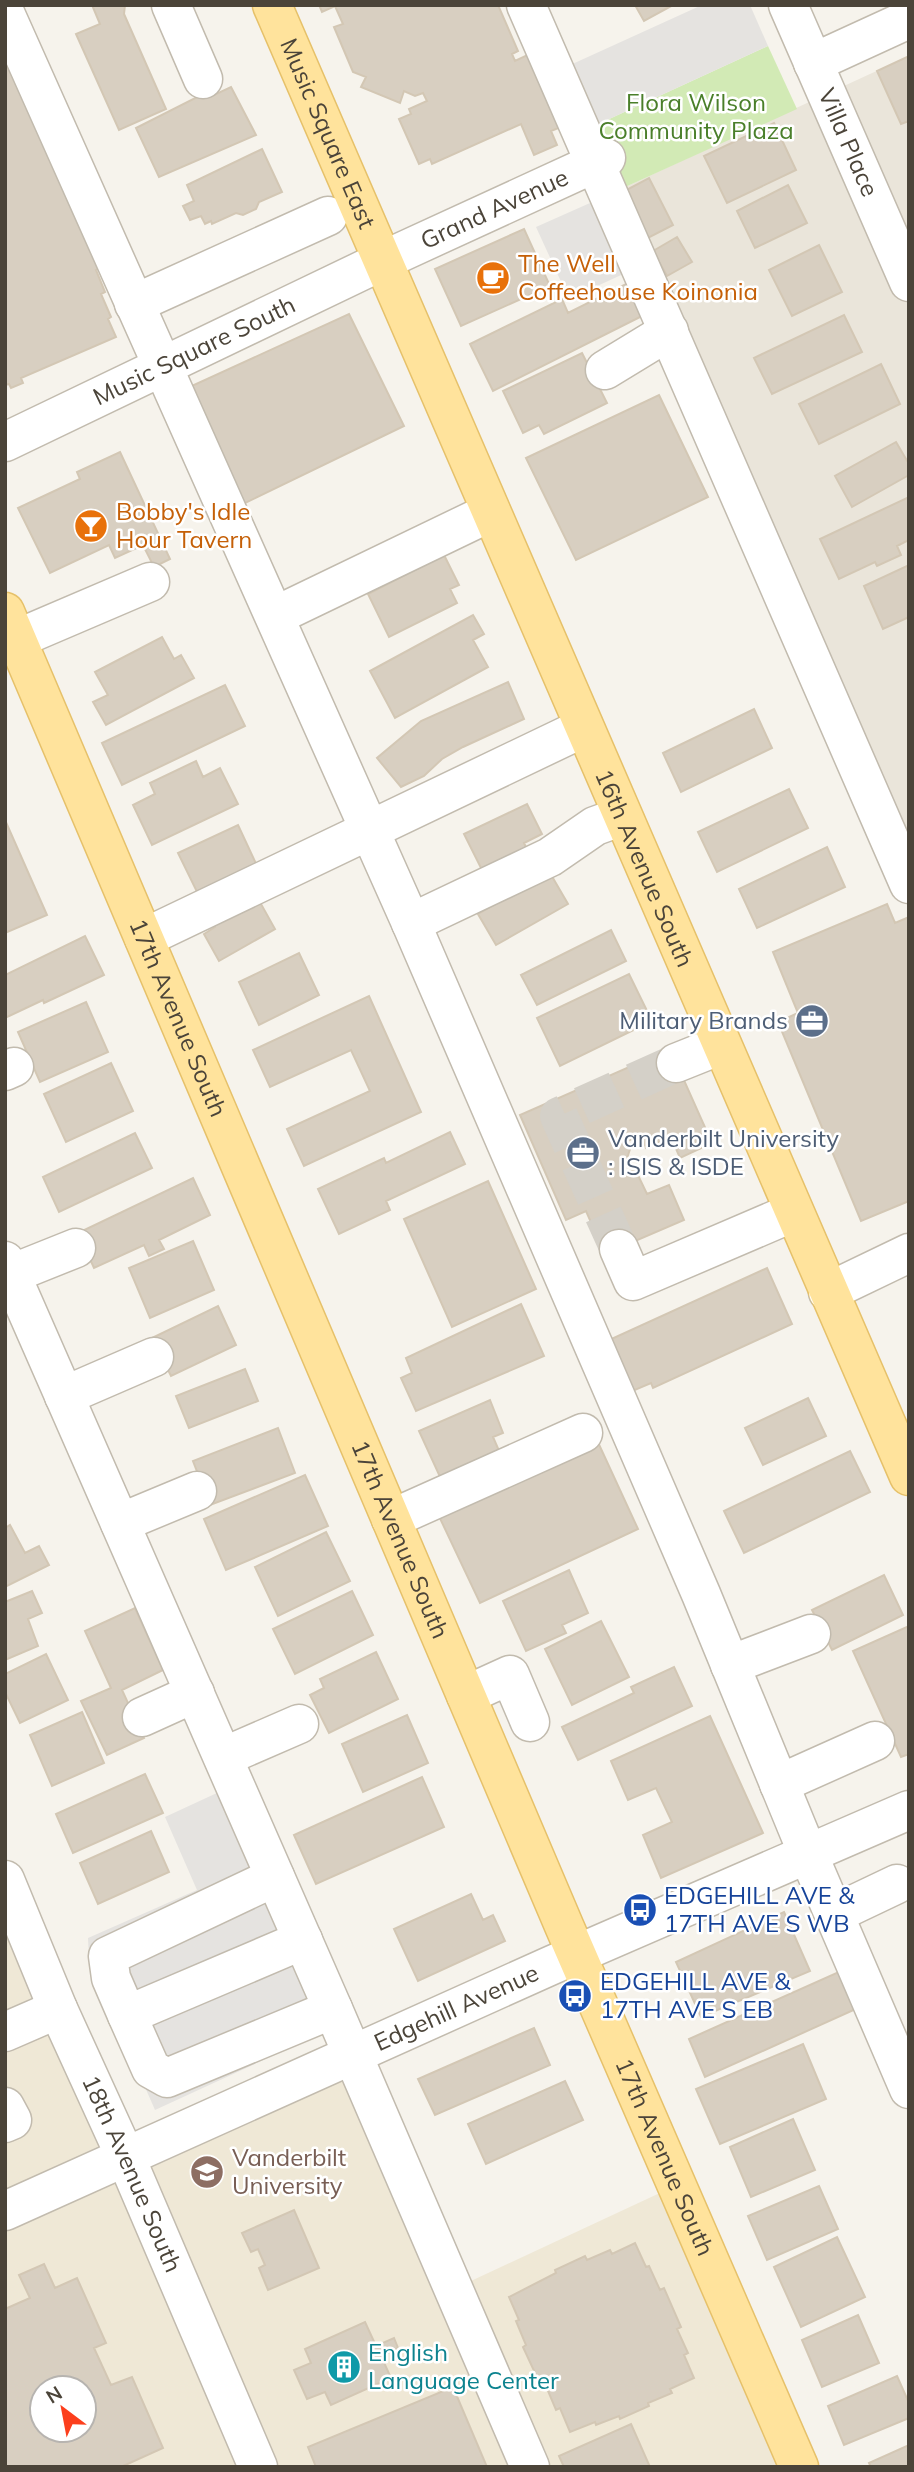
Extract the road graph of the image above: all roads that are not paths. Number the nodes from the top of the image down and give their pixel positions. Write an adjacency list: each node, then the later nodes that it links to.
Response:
1 (171, 5): 8 (street)
2 (272, 5): 11 (main road, Music Square East)
3 (526, 5): 9 (street)
4 (788, 5): 7 (street, Villa Place)
5 (5, 13): 13 (street)
6 (909, 19): 7 (street)
7 (813, 63): 12 (street, Villa Place)
8 (202, 79)
9 (601, 161): 11 (street, Grand Avenue); 14 (street)
10 (328, 216): 13 (street)
11 (384, 260): 15 (street, Music Square South); 18 (main road, 16th Avenue South)
12 (909, 282)
13 (134, 304): 15 (street)
14 (669, 331): 16 (street); 25 (street)
15 (162, 367): 17 (street, Music Square South); 20 (street)
16 (605, 370)
17 (5, 442)
18 (491, 512): 20 (street); 22 (main road, 16th Avenue South)
19 (150, 582): 21 (street)
20 (275, 616): 24 (street)
21 (9, 632): 27 (main road, 17th Avenue South)
22 (583, 728): 23 (main road, 16th Avenue South); 24 (street)
23 (620, 817): 26 (street); 28 (main road, 16th Avenue South)
24 (369, 829): 26 (street); 27 (street)
25 (909, 884)
26 (411, 923): 44 (street)
27 (144, 938): 41 (main road, 17th Avenue South)
28 (721, 1045): 29 (street); 30 (main road, 16th Avenue South)
29 (676, 1063)
30 (794, 1212): 32 (street); 35 (main road, 16th Avenue South)
31 (76, 1248): 34 (street)
32 (619, 1249)
33 (909, 1253): 35 (street)
34 (8, 1268): 37 (street)
35 (828, 1292): 39 (main road, 16th Avenue South)
36 (154, 1357): 37 (street)
37 (64, 1396): 42 (street)
38 (583, 1433): 41 (street)
39 (909, 1476)
40 (197, 1490): 42 (street)
41 (391, 1518): 46 (main road, 17th Avenue South)
42 (120, 1523): 45 (street)
43 (811, 1634): 44 (street)
44 (730, 1665): 52 (street)
45 (195, 1693): 47 (street); 51 (street)
46 (466, 1695): 48 (street); 60 (main road, 17th Avenue South)
47 (142, 1717)
48 (530, 1722)
49 (299, 1724): 51 (street)
50 (875, 1741): 52 (street)
51 (223, 1757): 55 (street)
52 (779, 1784): 54 (street)
53 (909, 1810): 54 (street, Edgehill Avenue)
54 (808, 1853): 58 (street); 60 (street, Edgehill Avenue)
55 (275, 1877): 59 (street); 63 (street)
56 (5, 1880): 61 (street, 18th Avenue South)
57 (897, 1884): 58 (street)
58 (834, 1914): 66 (street)
59 (303, 1940): 62 (street); 63 (street)
60 (577, 1954): 65 (street, Edgehill Avenue); 73 (main road, 17th Avenue South)
61 (58, 2009): 64 (street); 69 (street, 18th Avenue South)
62 (333, 2009): 63 (street); 65 (street)
63 (127, 2015)
64 (5, 2032)
65 (352, 2056): 69 (street, Edgehill Avenue); 72 (street)
66 (909, 2089)
67 (5, 2107): 68 (street)
68 (5, 2123)
69 (126, 2158): 70 (street, Edgehill Avenue); 71 (street, 18th Avenue South)
70 (5, 2211)
71 (258, 2467)
72 (530, 2467)
73 (799, 2467)

